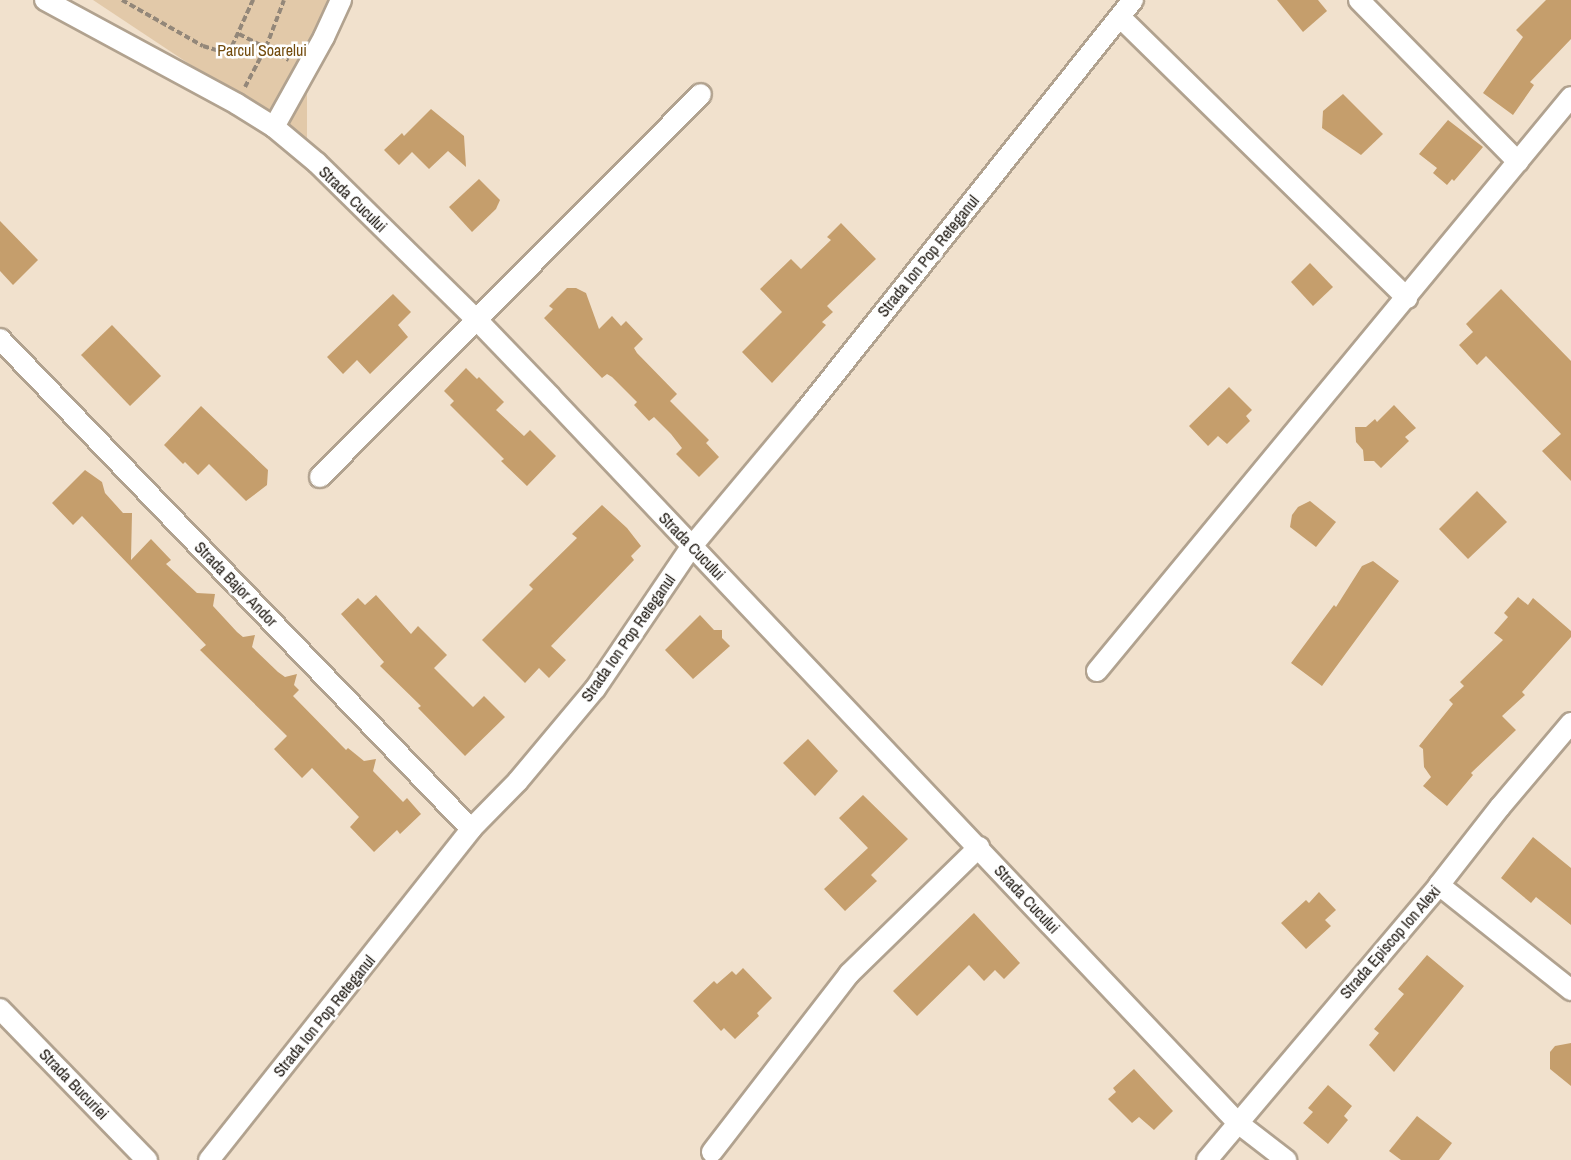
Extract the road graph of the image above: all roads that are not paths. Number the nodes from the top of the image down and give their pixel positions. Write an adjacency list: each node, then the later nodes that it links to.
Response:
1 (45, 0): 7 (street, Strada Cucului)
2 (341, 0): 7 (street)
3 (1359, 0): 8 (street)
4 (1126, 5): 9 (street); 13 (street, Strada Ion Pop Reteganul)
5 (701, 94): 10 (street)
6 (1571, 97): 8 (street)
7 (273, 127): 10 (street, Strada Cucului)
8 (1518, 162): 9 (street)
9 (1407, 298): 14 (street)
10 (476, 319): 12 (street); 13 (street, Strada Cucului)
11 (0, 339): 16 (street, Strada Bajor Andor)
12 (320, 477)
13 (692, 546): 16 (street, Strada Ion Pop Reteganul); 17 (street, Strada Cucului)
14 (1097, 670)
15 (1571, 723): 18 (street, Strada Episcop Ion Alexi)
16 (471, 829): 24 (street, Strada Ion Pop Reteganul)
17 (979, 847): 21 (street, Strada Cucului); 22 (street)
18 (1439, 885): 19 (street); 21 (street, Strada Episcop Ion Alexi)
19 (1571, 990)
20 (0, 1009): 23 (street, Strada Bucuriei)
21 (1238, 1123): 25 (street, Strada Episcop Ion Alexi); 26 (street, Strada Cucului)
22 (712, 1152)
23 (147, 1160)
24 (209, 1160)
25 (1207, 1160)
26 (1286, 1160)

